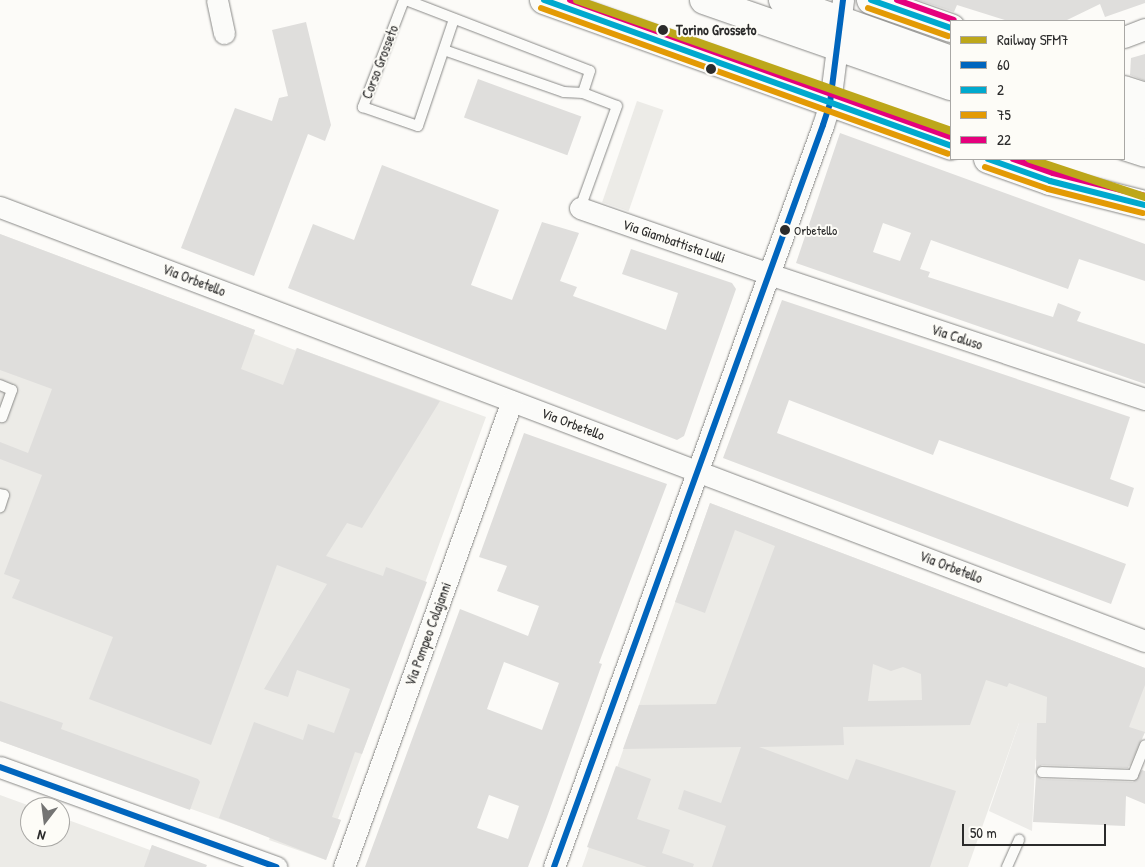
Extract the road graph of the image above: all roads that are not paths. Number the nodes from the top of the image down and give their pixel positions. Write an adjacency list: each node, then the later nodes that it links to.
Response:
1 (217, 0): 11 (street)
2 (405, 0): 8 (lane, Corso Grosseto); 14 (lane, Corso Grosseto)
3 (544, 0): 20 (main road)
4 (704, 0): 13 (main road)
5 (783, 0): 7 (main road)
6 (871, 0): 9 (main road)
7 (842, 10): 13 (street); 15 (main road)
8 (454, 19): 14 (lane, Corso Grosseto); 18 (lane, Corso Grosseto)
9 (950, 28)
10 (1145, 29): 12 (street)
11 (224, 33)
12 (1125, 37)
13 (837, 46): 16 (main road); 20 (street)
14 (444, 50): 18 (lane)
15 (950, 60)
16 (950, 86)
17 (1125, 90): 19 (main road)
18 (583, 93): 30 (lane)
19 (1145, 97)
20 (830, 103): 23 (main road); 32 (street)
21 (1125, 118): 22 (main road)
22 (1145, 126)
23 (950, 146)
24 (1125, 146): 25 (main road)
25 (1145, 153)
26 (991, 160): 27 (main road)
27 (1114, 199): 28 (main road); 31 (street)
28 (1145, 205)
29 (0, 207): 35 (street, Via Orbetello)
30 (580, 208): 32 (street, Via Giambattista Lulli)
31 (1145, 219)
32 (769, 274): 34 (street, Via Caluso); 37 (street)
33 (0, 385): 36 (lane)
34 (1145, 399)
35 (512, 401): 37 (street, Via Orbetello); 46 (street, Via Pompeo Colajanni)
36 (2, 417)
37 (696, 470): 40 (street, Via Orbetello); 47 (street)
38 (0, 494): 39 (lane)
39 (0, 507)
40 (1145, 641)
41 (1145, 745): 43 (lane)
42 (0, 767): 45 (street)
43 (1042, 772)
44 (1019, 840): 48 (lane)
45 (277, 867)
46 (344, 867)
47 (554, 867)
48 (1007, 867)

